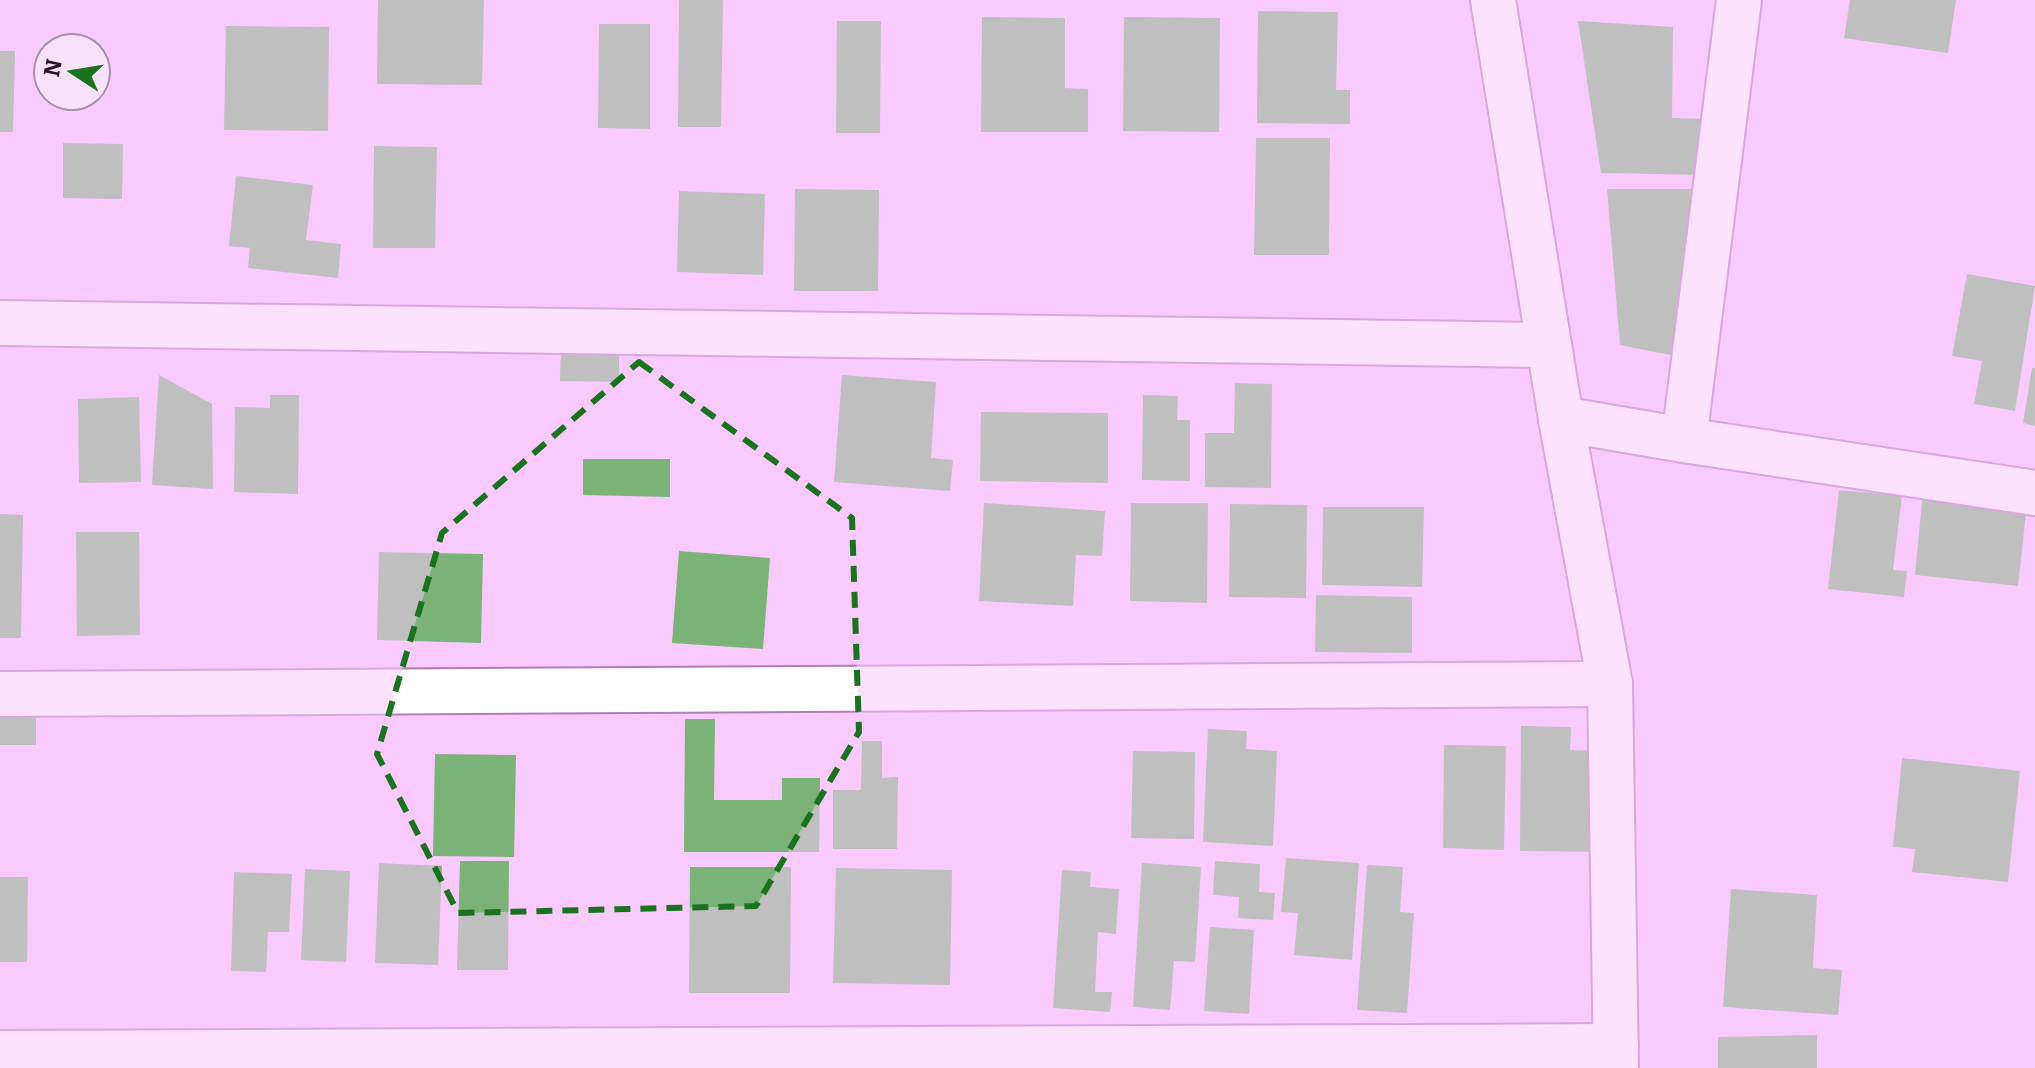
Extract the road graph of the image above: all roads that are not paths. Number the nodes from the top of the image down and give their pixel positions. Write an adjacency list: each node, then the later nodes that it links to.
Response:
1 (1493, 0): 4 (street)
2 (1739, 0): 6 (street)
3 (0, 323): 4 (street)
4 (1549, 345): 5 (street)
5 (1561, 419): 6 (street); 8 (street)
6 (1684, 440): 7 (street)
7 (2035, 493)
8 (1610, 684): 9 (street); 11 (street)
9 (0, 694)
10 (0, 1053): 11 (street)
11 (1616, 1057)

